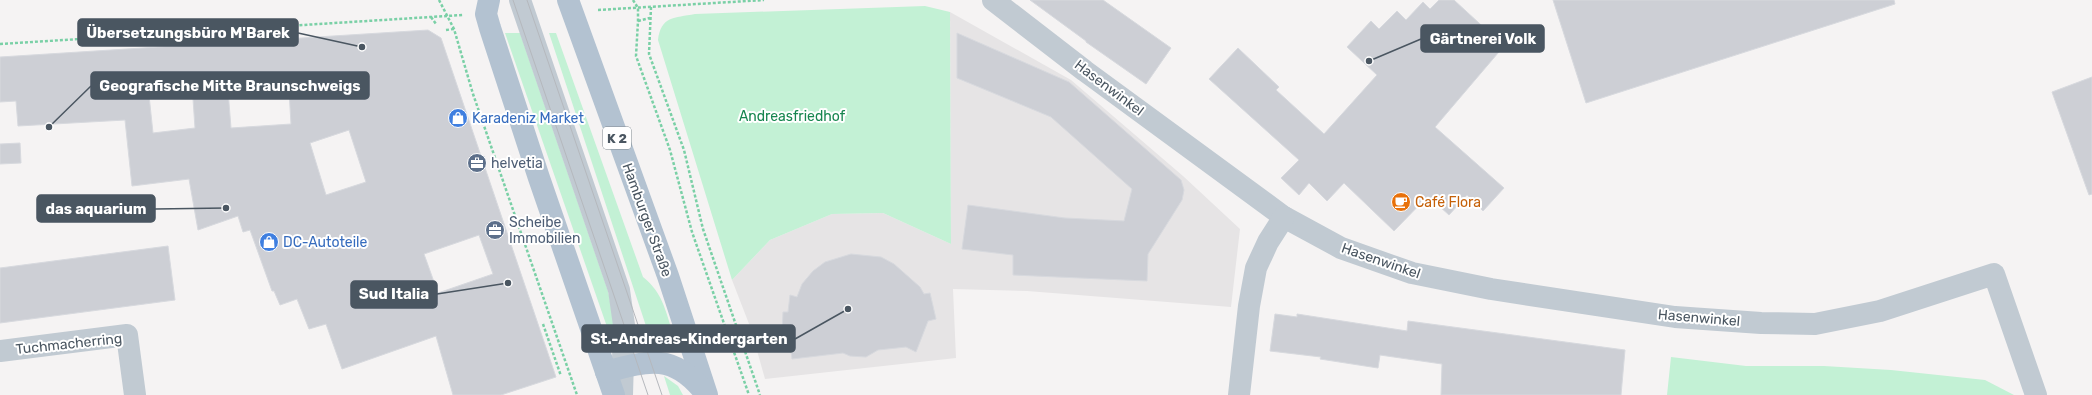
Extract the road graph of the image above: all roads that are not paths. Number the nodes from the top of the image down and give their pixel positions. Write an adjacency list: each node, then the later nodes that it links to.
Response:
1 (520, 0): 7 (street)
2 (568, 0): 11 (main road, Hamburger Straße / K 2)
3 (993, 0): 5 (street, Hasenwinkel)
4 (482, 5): 7 (main road)
5 (1284, 217): 12 (street); 13 (street, Hasenwinkel)
6 (0, 351): 8 (street, Tuchmacherring)
7 (615, 370): 9 (main road); 10 (street); 11 (main road, Hamburger Straße)
8 (135, 395)
9 (614, 395)
10 (622, 395)
11 (707, 395)
12 (1239, 395)
13 (2036, 395)

